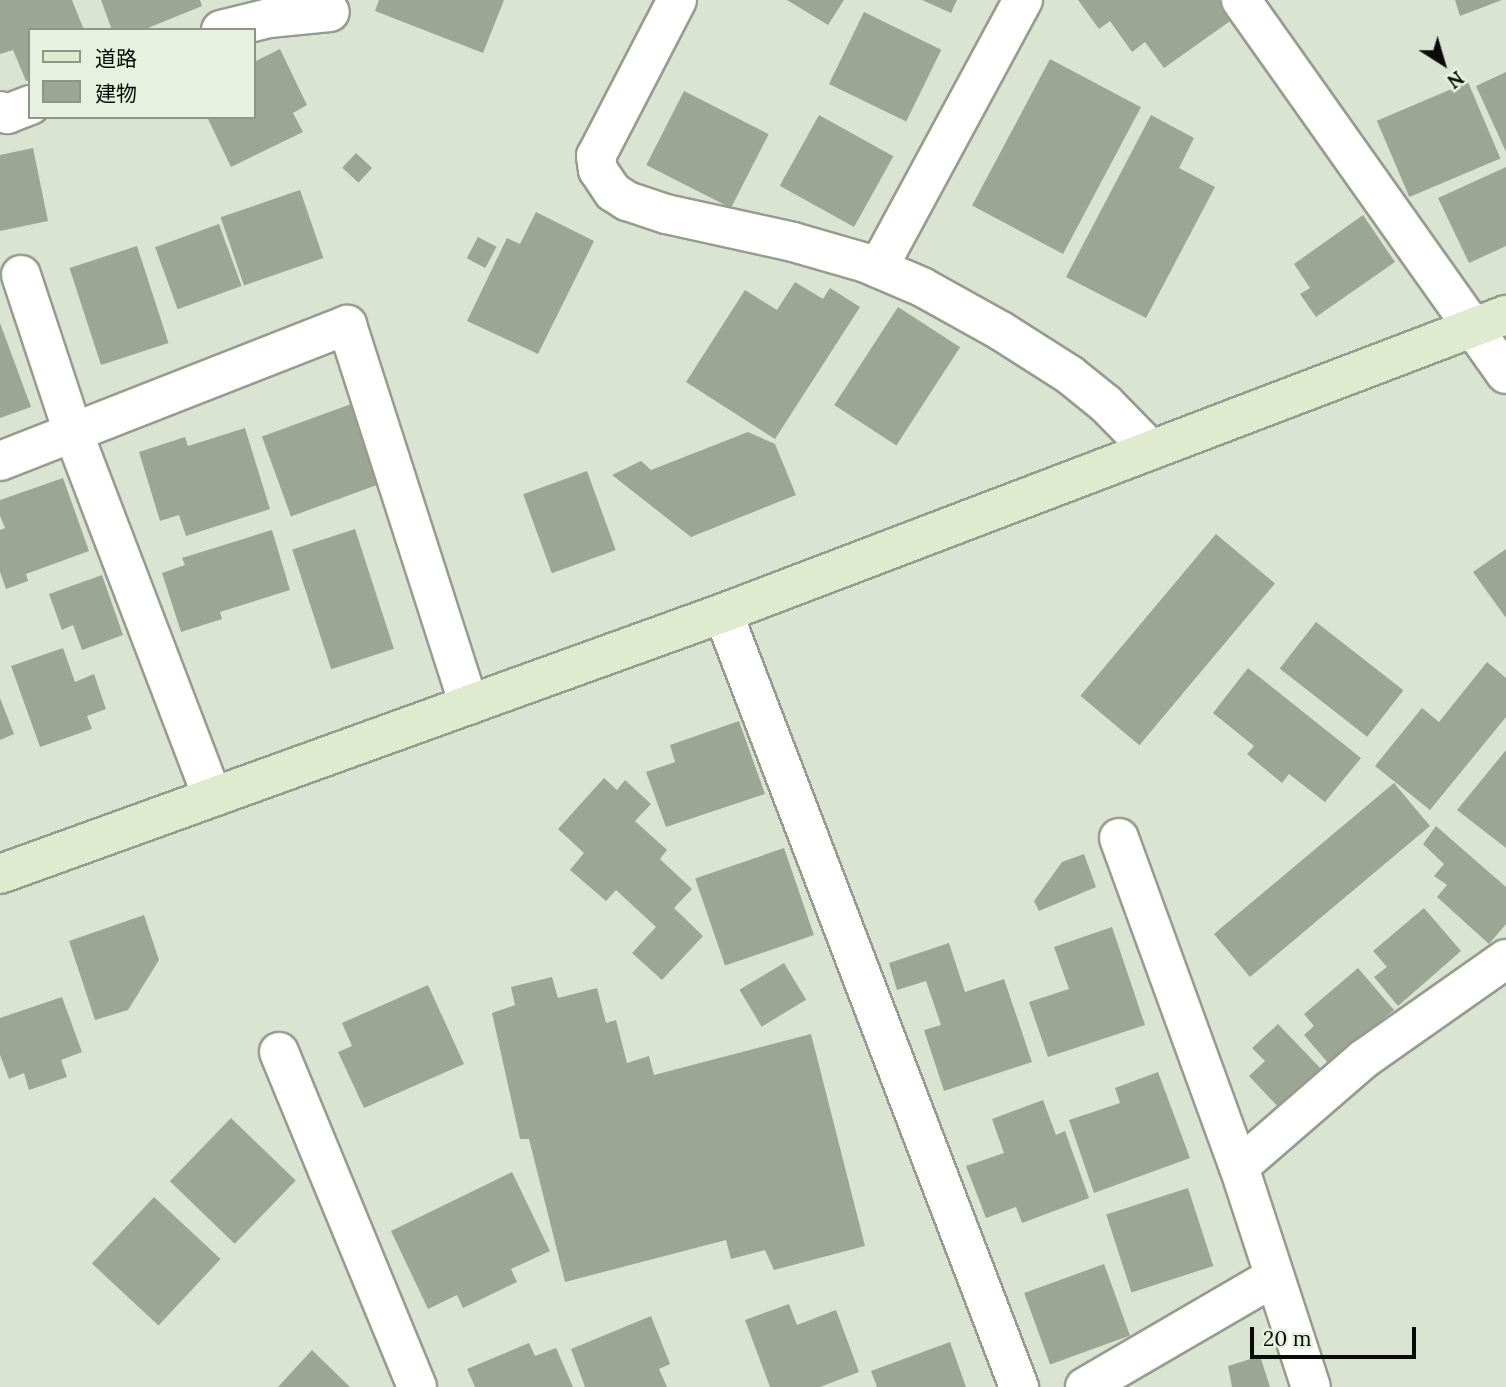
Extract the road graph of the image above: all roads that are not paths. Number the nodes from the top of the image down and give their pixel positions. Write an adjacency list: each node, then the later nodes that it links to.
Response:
1 (677, 0): 8 (street)
2 (1023, 0): 8 (street)
3 (1241, 0): 10 (street)
4 (330, 12): 5 (street)
5 (228, 28)
6 (28, 106): 7 (street)
7 (0, 111)
8 (877, 268): 13 (street)
9 (21, 275): 12 (street)
10 (1490, 320): 11 (street); 13 (street)
11 (1506, 373)
12 (73, 432): 14 (street); 16 (street); 17 (street)
13 (1151, 450): 15 (street)
14 (0, 461)
15 (723, 613): 16 (street); 25 (street)
16 (469, 705): 17 (street)
17 (212, 796): 19 (street)
18 (1119, 838): 22 (street)
19 (0, 874)
20 (1506, 959): 22 (street)
21 (278, 1052): 24 (street)
22 (1239, 1167): 23 (street)
23 (1274, 1277): 26 (street); 27 (street)
24 (417, 1387)
25 (1019, 1387)
26 (1085, 1387)
27 (1311, 1387)

